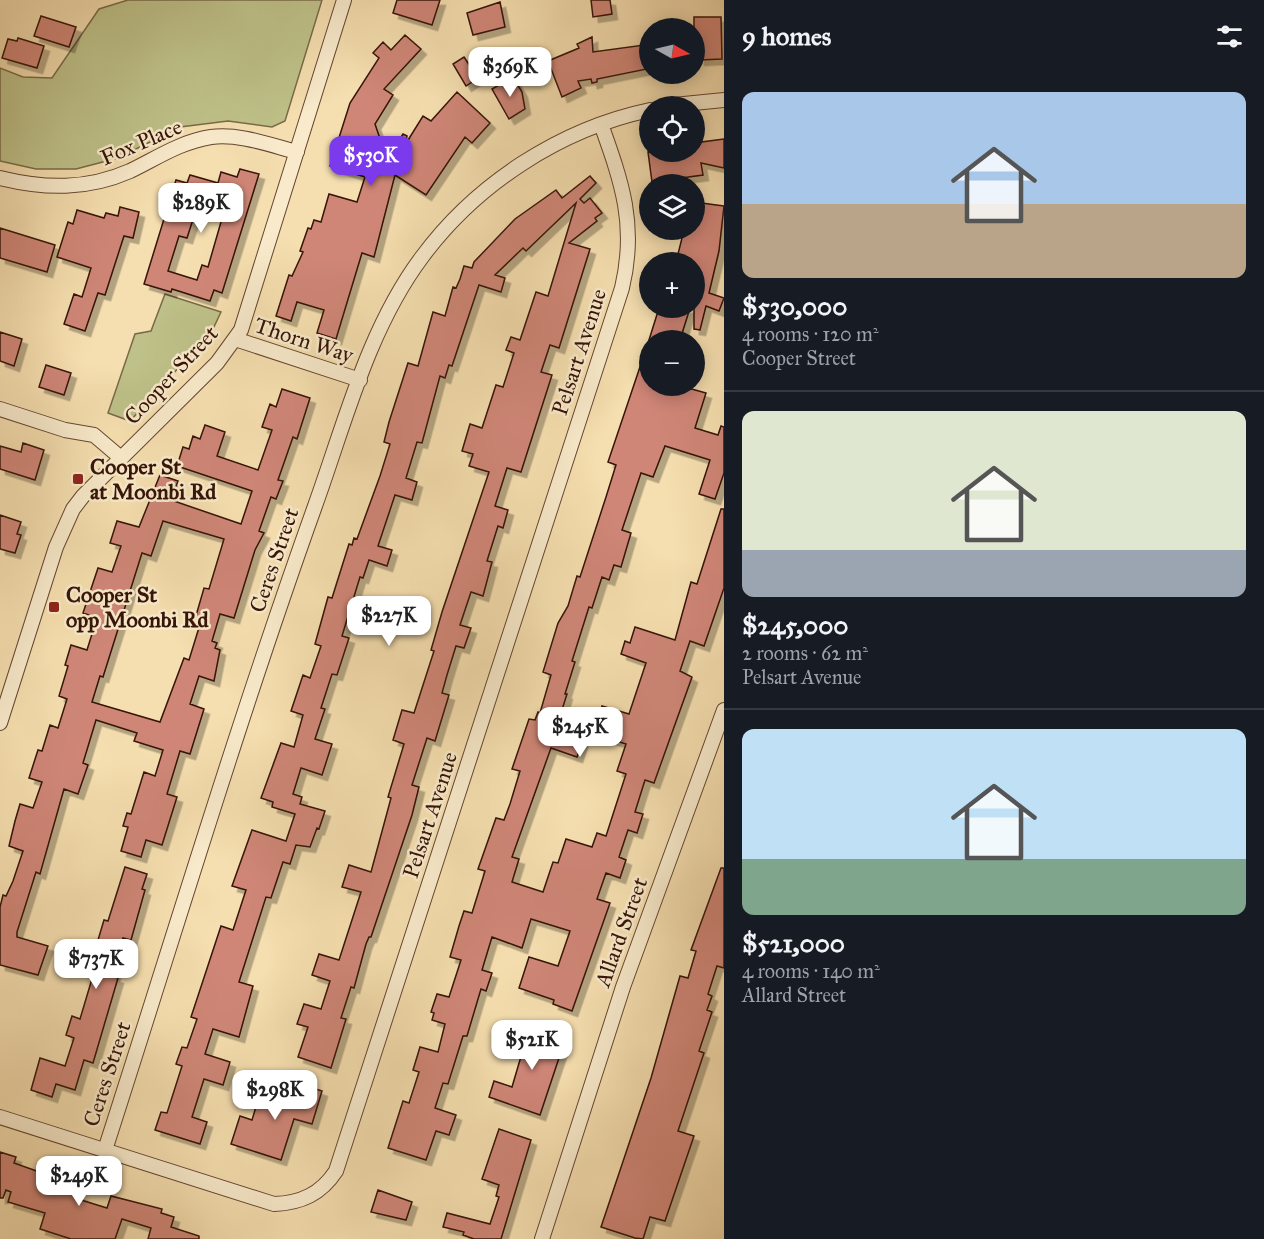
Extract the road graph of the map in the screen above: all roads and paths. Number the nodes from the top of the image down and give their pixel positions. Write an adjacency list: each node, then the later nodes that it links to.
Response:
1 (344, 0): 6 (street, Cooper Street)
2 (724, 100): 3 (street)
3 (705, 102)
4 (639, 113): 5 (street, Ceres Street)
5 (601, 124): 9 (street, Ceres Street); 15 (street, Pelsart Avenue)
6 (297, 152): 7 (street, Fox Place); 8 (street, Cooper Street)
7 (0, 178)
8 (235, 339): 9 (street, Thorn Way); 11 (street, Cooper Street)
9 (360, 380): 15 (street, Ceres Street)
10 (0, 409): 11 (street)
11 (121, 458): 13 (street, Cooper Street)
12 (724, 710): 16 (street, Allard Street)
13 (0, 723)
14 (0, 1117): 15 (street, Pelsart Avenue)
15 (105, 1150)
16 (542, 1239)

